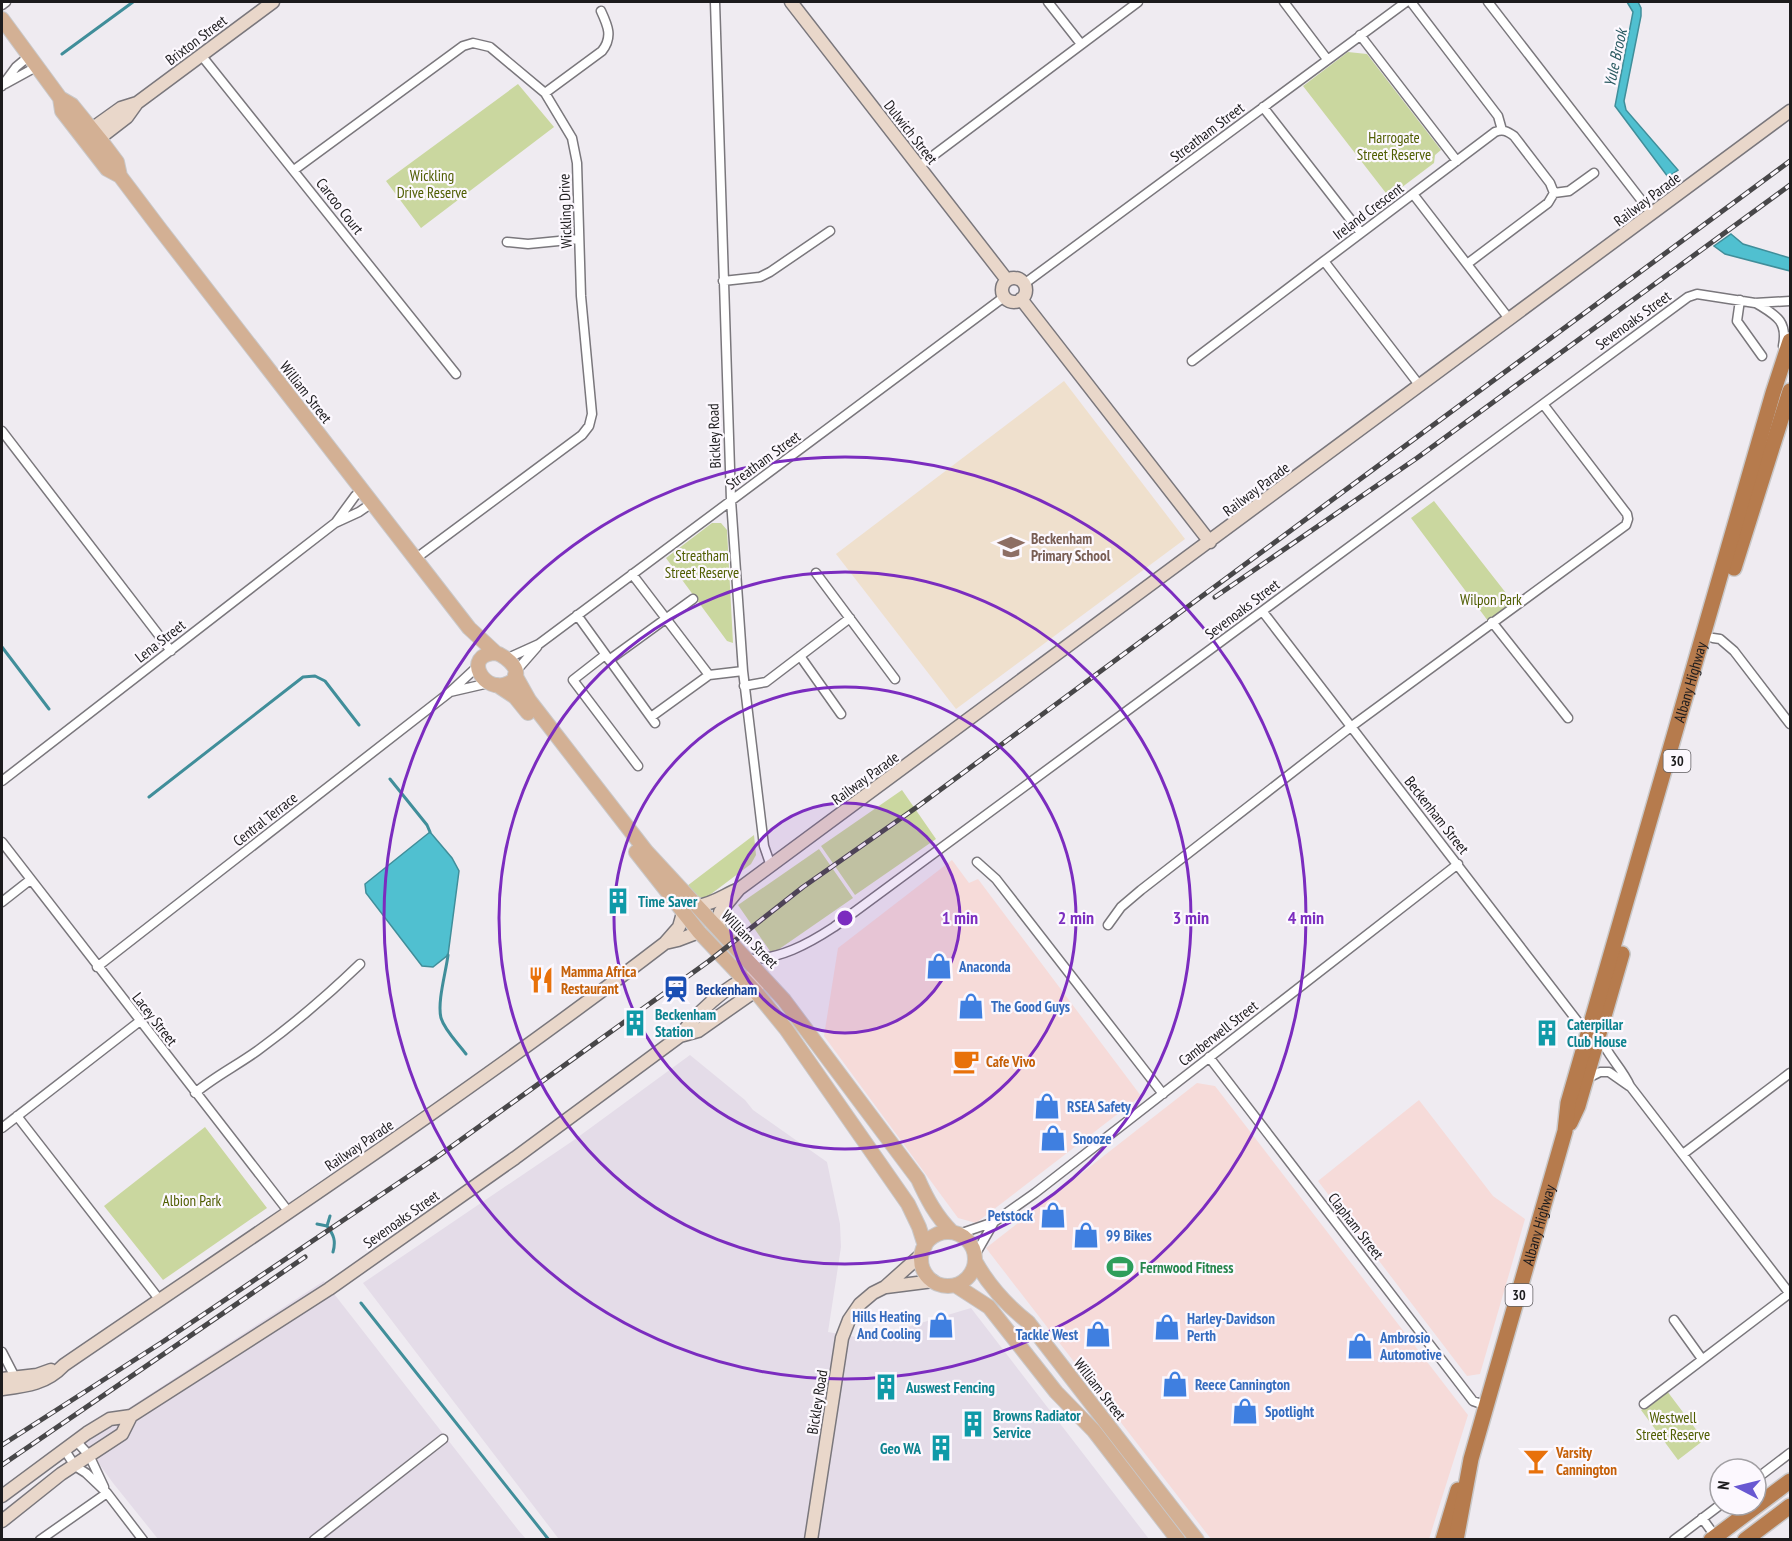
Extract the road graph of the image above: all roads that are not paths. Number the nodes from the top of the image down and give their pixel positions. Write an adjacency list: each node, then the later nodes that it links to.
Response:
1 (6, 2): 11 (street)
2 (273, 2): 16 (street, Brixton Street)
3 (715, 2): 39 (street, Bickley Road)
4 (791, 2): 26 (street, Dulwich Street)
5 (1048, 2): 15 (street)
6 (1138, 2): 15 (street)
7 (1284, 2): 17 (street)
8 (1406, 2): 14 (street, Streatham Street)
9 (1411, 2): 23 (street)
10 (1488, 2): 31 (street)
11 (2, 5)
12 (601, 11): 20 (street)
13 (2, 19): 18 (main road, William Street)
14 (1360, 35): 17 (street, Streatham Street); 25 (street)
15 (1081, 44): 26 (street)
16 (201, 55): 24 (street, Brixton Street); 27 (street, Carcoo Court)
17 (1327, 59): 21 (street, Streatham Street)
18 (32, 62): 19 (street); 24 (main road, William Street)
19 (2, 86)
20 (545, 93): 27 (street, Wickling Drive); 34 (street, Wickling Drive)
21 (1263, 107): 33 (street); 40 (street, Streatham Street)
22 (1791, 111): 31 (street, Railway Parade)
23 (1502, 130): 25 (street, Ireland Crescent); 29 (street)
24 (91, 137): 56 (main road, William Street)
25 (1457, 161): 30 (street, Ireland Crescent)
26 (918, 167): 38 (street, Dulwich Street)
27 (294, 170): 50 (street, Carcoo Court)
28 (1594, 173): 29 (street)
29 (1554, 193): 37 (street)
30 (1413, 194): 33 (street, Ireland Crescent); 37 (street)
31 (1652, 214): 46 (street, Railway Parade)
32 (830, 231): 39 (street)
33 (1361, 233): 36 (street, Ireland Crescent)
34 (579, 239): 35 (street); 61 (street, Wickling Drive)
35 (507, 242)
36 (1324, 261): 49 (street, Ireland Crescent); 51 (street)
37 (1467, 264): 46 (street)
38 (1007, 280): 40 (street); 41 (street)
39 (723, 281): 57 (street, Bickley Road)
40 (1024, 284): 42 (street)
41 (1004, 297): 42 (street); 57 (street, Streatham Street)
42 (1021, 299): 60 (street)
43 (1740, 300): 45 (street, Sevenoaks Street); 48 (street); 53 (street, Sevenoaks Street)
44 (1791, 301): 45 (street, Sevenoaks Street)
45 (1755, 303): 54 (street, Sevenoaks Street)
46 (1510, 320): 51 (street, Railway Parade)
47 (1791, 341): 54 (highway, Albany Highway / 30)
48 (1762, 356)
49 (1192, 361)
50 (456, 374)
51 (1420, 386): 60 (street, Railway Parade)
52 (1791, 391): 54 (highway, Albany Highway / 30)
53 (1543, 404): 65 (street, Sevenoaks Street); 69 (street)
54 (1779, 413): 71 (highway, Albany Highway / 30); 110 (highway, Albany Highway / 30)
55 (2, 431): 73 (street)
56 (362, 490): 58 (main road, William Street); 59 (street, Lena Street)
57 (731, 500): 63 (street, Streatham Street); 78 (street, Bickley Road)
58 (372, 503): 59 (street, Lena Street); 61 (main road, William Street)
59 (335, 523): 73 (street, Lena Street)
60 (1210, 542): 94 (street, Railway Parade)
61 (415, 559): 70 (main road, William Street)
62 (816, 573): 68 (street)
63 (632, 574): 66 (street, Streatham Street); 67 (street)
64 (693, 599): 67 (street)
65 (1263, 612): 88 (street, Beckenham Street); 103 (street, Sevenoaks Street)
66 (577, 615): 72 (street, Streatham Street); 76 (street)
67 (667, 618): 76 (street); 80 (street)
68 (850, 618): 75 (street); 81 (street)
69 (1492, 622): 86 (street); 88 (street)
70 (469, 628): 74 (main road, William Street); 77 (main road, William Street)
71 (1713, 638): 87 (street); 110 (highway, Albany Highway / 30)
72 (539, 644): 74 (street, Streatham Street); 79 (street, Streatham Street)
73 (171, 651): 90 (street, Lena Street)
74 (502, 656): 77 (main road); 79 (main road, William Street)
75 (800, 656): 83 (street); 85 (street)
76 (607, 657): 80 (street); 89 (street)
77 (478, 664): 82 (main road, William Street); 84 (street, Central Terrace)
78 (743, 671): 80 (street); 83 (street, Bickley Road)
79 (515, 673): 82 (main road); 98 (main road, William Street)
80 (709, 675)
81 (895, 679)
82 (493, 684): 84 (street, Central Terrace); 98 (main road, William Street)
83 (744, 686): 94 (street, Bickley Road)
84 (450, 692): 105 (street, Central Terrace)
85 (841, 714)
86 (1568, 718)
87 (1791, 724)
88 (1352, 726): 93 (street, Beckenham Street); 99 (street)
89 (638, 766)
90 (2, 781)
91 (2, 842): 95 (street, Lacey Street)
92 (977, 862): 117 (street)
93 (1458, 864): 110 (street, Beckenham Street); 112 (street, Camberwell Street)
94 (771, 866): 96 (street, Railway Parade)
95 (30, 880): 97 (street); 105 (street, Lacey Street)
96 (739, 889): 98 (street, Railway Parade); 100 (street, Railway Parade)
97 (2, 902)
98 (690, 910): 100 (main road, William Street); 101 (main road, William Street); 102 (street, Railway Parade)
99 (1108, 925)
100 (719, 931): 103 (main road, William Street)
101 (699, 932): 102 (street, Railway Parade); 107 (main road, William Street)
102 (666, 943): 122 (street, Railway Parade)
103 (746, 959): 106 (main road, William Street)
104 (360, 964): 116 (street)
105 (97, 967): 109 (street, Lacey Street)
106 (761, 975): 107 (street, Sevenoaks Street); 108 (street, Sevenoaks Street); 124 (main road, William Street)
107 (743, 979): 108 (main road, William Street); 111 (street, Sevenoaks Street)
108 (755, 992): 111 (street, Sevenoaks Street); 125 (main road, William Street)
109 (140, 1021): 116 (street, Lacey Street); 118 (street)
110 (1594, 1034): 114 (highway, Albany Highway / 30); 115 (street, Beckenham Street); 120 (highway, Albany Highway / 30)
111 (680, 1036): 139 (street, Sevenoaks Street)
112 (1209, 1057): 117 (street, Camberwell Street); 138 (street, Clapham Street)
113 (1791, 1073): 121 (street)
114 (1586, 1079): 115 (street, Beckenham Street); 120 (highway, Albany Highway / 30)
115 (1630, 1086): 121 (street, Beckenham Street)
116 (195, 1093): 122 (street, Lacey Street)
117 (1163, 1094): 123 (street, Camberwell Street)
118 (17, 1116): 119 (street); 131 (street)
119 (2, 1128)
120 (1565, 1131): 138 (highway, Albany Highway / 30)
121 (1683, 1154): 130 (street, Beckenham Street)
122 (288, 1211): 131 (street, Railway Parade)
123 (994, 1222): 124 (street, Camberwell Street); 126 (street, Camberwell Street)
124 (956, 1233): 125 (main road); 126 (main road)
125 (923, 1250): 127 (main road); 129 (street, Bickley Road)
126 (975, 1258): 128 (main road); 161 (main road, William Street)
127 (933, 1281): 128 (main road); 129 (street, Bickley Road)
128 (956, 1285): 160 (main road, William Street)
129 (885, 1287): 159 (street, Bickley Road)
130 (1790, 1293): 134 (street)
131 (159, 1299): 135 (street, Railway Parade)
132 (1674, 1320): 134 (street)
133 (2, 1352): 135 (street)
134 (1702, 1359): 137 (street)
135 (17, 1382): 136 (street, Railway Parade)
136 (2, 1385)
137 (1644, 1404)
138 (1487, 1406): 145 (highway, Albany Highway / 30)
139 (131, 1416): 141 (street, Sevenoaks Street); 144 (street, Sevenoaks Street)
140 (443, 1439): 158 (street)
141 (76, 1441): 142 (street, Sevenoaks Street); 144 (street)
142 (64, 1449): 146 (street); 150 (street, Sevenoaks Street)
143 (1791, 1453): 147 (street)
144 (89, 1455): 146 (street, Sevenoaks Street); 149 (street)
145 (1471, 1459): 162 (highway, Albany Highway / 30); 163 (highway, Albany Highway / 30)
146 (75, 1466): 149 (street); 154 (street, Sevenoaks Street)
147 (1768, 1470)
148 (1791, 1481): 155 (highway)
149 (107, 1493): 156 (street); 157 (street)
150 (2, 1496)
151 (1791, 1506): 165 (highway)
152 (1708, 1514): 153 (street)
153 (1702, 1518): 155 (street); 164 (street)
154 (2, 1521)
155 (1716, 1538)
156 (39, 1539)
157 (143, 1539)
158 (314, 1539)
159 (811, 1539)
160 (1178, 1539)
161 (1197, 1539)
162 (1443, 1539)
163 (1456, 1539)
164 (1674, 1539)
165 (1745, 1539)

